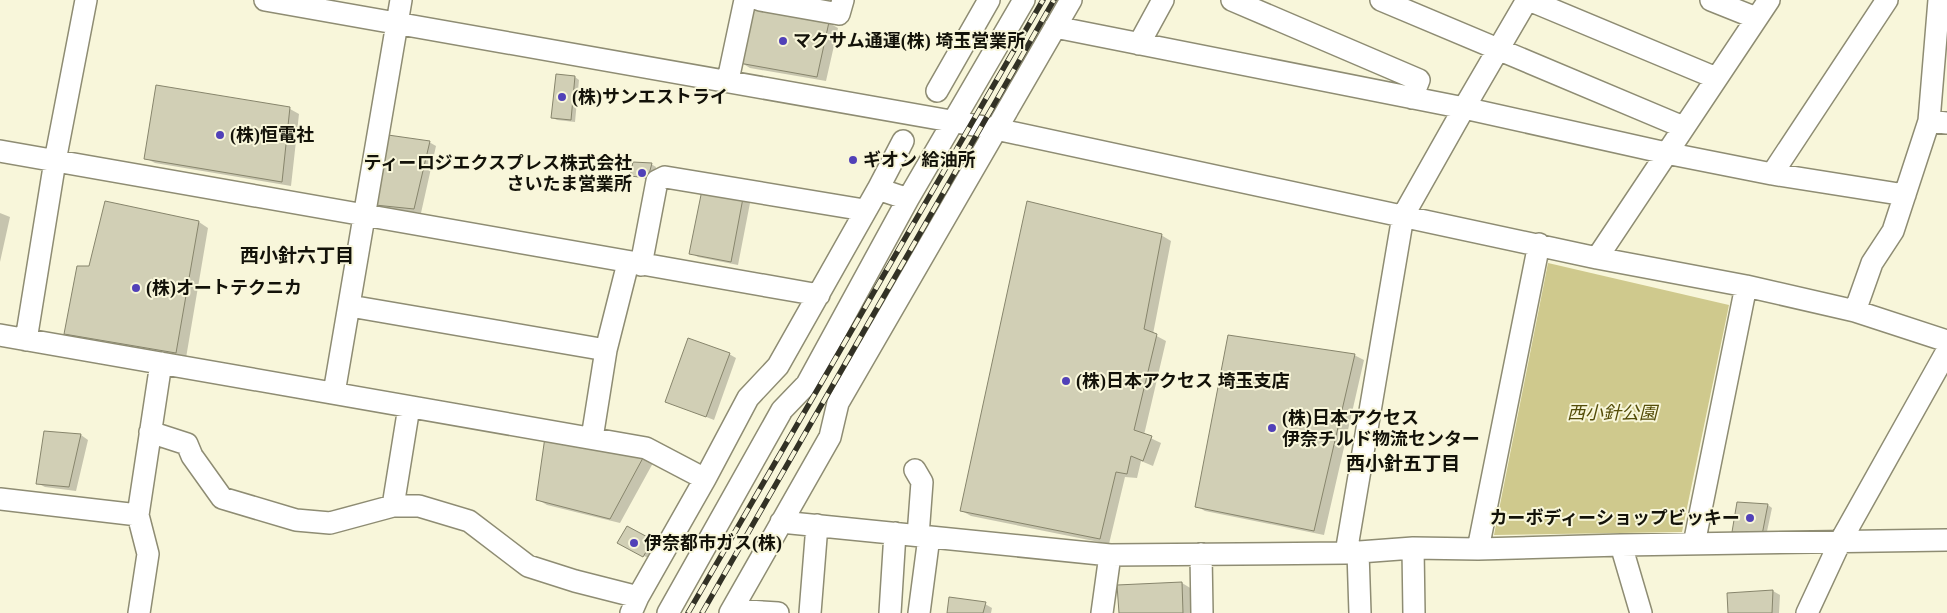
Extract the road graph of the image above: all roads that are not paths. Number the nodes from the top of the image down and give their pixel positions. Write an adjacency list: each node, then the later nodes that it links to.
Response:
1 (86, 0): 35 (street)
2 (265, 0): 19 (street)
3 (401, 0): 19 (street)
4 (745, 0): 24 (street)
5 (760, 0): 6 (street)
6 (843, 0)
7 (989, 0): 25 (street)
8 (1024, 0): 28 (street)
9 (1070, 0): 20 (street)
10 (1163, 0): 21 (street)
11 (1232, 0): 26 (street)
12 (1381, 0): 22 (street)
13 (1528, 0): 22 (street); 23 (street)
14 (1711, 0): 18 (street)
15 (1769, 0): 18 (street)
16 (1887, 0): 36 (street)
17 (1940, 0): 29 (street)
18 (1756, 18): 23 (street)
19 (399, 22): 24 (street); 41 (street)
20 (1055, 27): 21 (street); 31 (street)
21 (1139, 44): 26 (street)
22 (1498, 49): 27 (street); 30 (street)
23 (1716, 78): 30 (street)
24 (728, 80): 28 (street)
25 (937, 91)
26 (1412, 98): 27 (street)
27 (1464, 108): 34 (street); 42 (street)
28 (952, 122): 31 (street); 39 (street)
29 (1938, 122): 38 (street)
30 (1683, 127): 34 (street)
31 (996, 129): 42 (street); 65 (street)
32 (903, 141): 37 (street)
33 (0, 151): 35 (street)
34 (1666, 153): 36 (street); 44 (street)
35 (55, 161): 41 (street); 51 (street)
36 (1772, 174): 38 (street)
37 (878, 189): 39 (street); 40 (street)
38 (1905, 196): 49 (street)
39 (908, 199): 81 (street)
40 (864, 210): 45 (street); 47 (street)
41 (365, 215): 45 (street); 48 (street)
42 (1404, 216): 43 (street); 75 (street)
43 (1539, 244): 44 (street); 74 (street)
44 (1597, 258): 46 (street)
45 (634, 264): 47 (street); 53 (street)
46 (1746, 286): 49 (street); 71 (street)
47 (820, 295): 61 (street)
48 (350, 306): 53 (street); 56 (street)
49 (1856, 311): 52 (street)
50 (0, 335): 51 (street)
51 (26, 340): 55 (street)
52 (1947, 340)
53 (606, 350): 59 (street)
54 (1947, 351): 70 (street)
55 (161, 363): 56 (street); 58 (street)
56 (334, 393): 57 (street)
57 (409, 407): 59 (street); 63 (street)
58 (150, 432): 63 (street); 64 (street)
59 (592, 438): 61 (street)
60 (914, 470): 68 (street)
61 (705, 479): 78 (street)
62 (0, 499): 64 (street)
63 (393, 506): 78 (street)
64 (138, 515): 80 (street)
65 (781, 522): 66 (street); 79 (street)
66 (818, 526): 67 (street); 83 (street)
67 (895, 533): 68 (street); 84 (street)
68 (924, 536): 76 (street); 85 (street)
69 (1947, 540): 70 (street)
70 (1840, 542): 71 (street); 91 (street)
71 (1694, 544): 72 (street)
72 (1621, 545): 74 (street); 90 (street)
73 (1413, 548): 74 (street); 75 (street); 89 (street)
74 (1478, 549)
75 (1352, 553): 77 (street); 88 (street)
76 (1110, 554): 77 (street); 86 (street)
77 (1200, 554): 87 (street)
78 (634, 605)
79 (731, 612): 82 (street)
80 (139, 613)
81 (668, 613)
82 (778, 613)
83 (810, 613)
84 (890, 613)
85 (919, 613)
86 (1102, 613)
87 (1202, 613)
88 (1360, 613)
89 (1414, 613)
90 (1640, 613)
91 (1807, 613)

